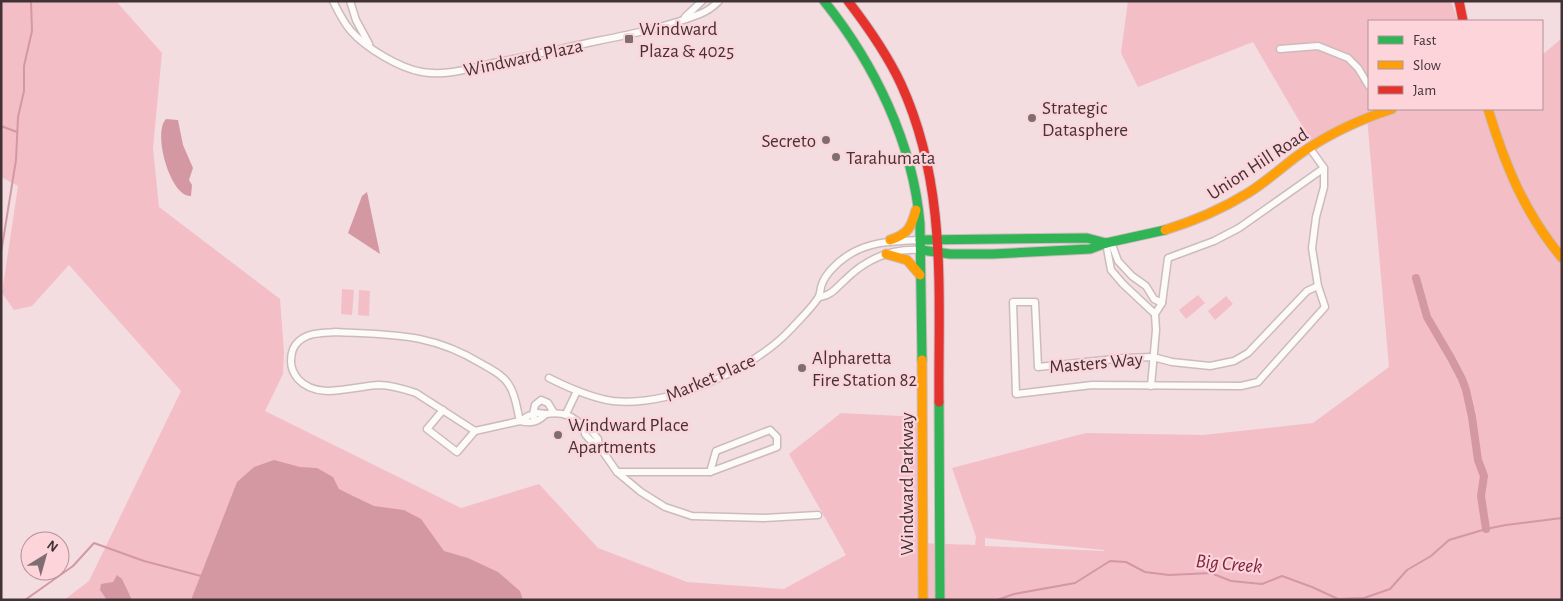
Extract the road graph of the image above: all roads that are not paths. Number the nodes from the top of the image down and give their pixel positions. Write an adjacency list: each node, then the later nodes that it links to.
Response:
1 (333, 1): 10 (street, Windward Plaza)
2 (350, 1): 10 (street, Windward Plaza)
3 (702, 1): 9 (street, Windward Plaza)
4 (718, 1): 9 (street, Windward Plaza)
5 (824, 1): 17 (main road, Windward Parkway)
6 (848, 1): 21 (main road, Windward Parkway)
7 (1458, 1): 8 (main road)
8 (1463, 20)
9 (679, 22): 10 (street, Windward Plaza)
10 (371, 47)
11 (1280, 49): 12 (street)
12 (1368, 84)
13 (1384, 110): 15 (main road, Union Hill Road)
14 (1488, 110): 27 (main road)
15 (1309, 147): 16 (street); 22 (main road, Union Hill Road)
16 (1324, 168): 31 (street, Masters Way); 33 (street)
17 (917, 208): 19 (main road); 20 (main road, Windward Parkway)
18 (1046, 238): 21 (main road, Union Hill Road); 22 (main road, Union Hill Road); 25 (main road)
19 (890, 240): 20 (street, Market Place); 32 (street, Market Place)
20 (920, 240): 21 (main road, Union Hill Road); 23 (main road, Windward Parkway)
21 (938, 240): 24 (main road, Windward Parkway)
22 (1109, 242): 25 (main road, Union Hill Road); 28 (street); 29 (street)
23 (920, 250): 24 (main road, Union Hill Road); 26 (street, Market Place); 30 (main road, Windward Parkway)
24 (937, 252): 25 (main road, Union Hill Road); 49 (main road, Windward Parkway)
25 (1048, 252)
26 (886, 254): 30 (main road); 32 (street, Market Place)
27 (1562, 258)
28 (1118, 261): 29 (street); 33 (street)
29 (1111, 270): 34 (street)
30 (920, 276): 48 (main road, Windward Parkway)
31 (1318, 286): 35 (street, Masters Way); 37 (street, Masters Way)
32 (820, 297): 38 (street, Market Place)
33 (1162, 304): 34 (street)
34 (1155, 314): 35 (street, Masters Way)
35 (1153, 357): 37 (street, Masters Way); 37 (street, Masters Way)
36 (549, 378): 38 (street, Market Place)
37 (1151, 386)
38 (577, 391): 41 (street)
39 (443, 410): 43 (street); 44 (street); 44 (street)
40 (550, 413): 41 (street); 42 (street); 42 (street)
41 (566, 414): 45 (street)
42 (534, 418): 43 (street)
43 (520, 421): 44 (street)
44 (475, 431)
45 (617, 472): 46 (street); 47 (street)
46 (710, 472): 46 (street)
47 (818, 515)
48 (923, 600)
49 (940, 600)

